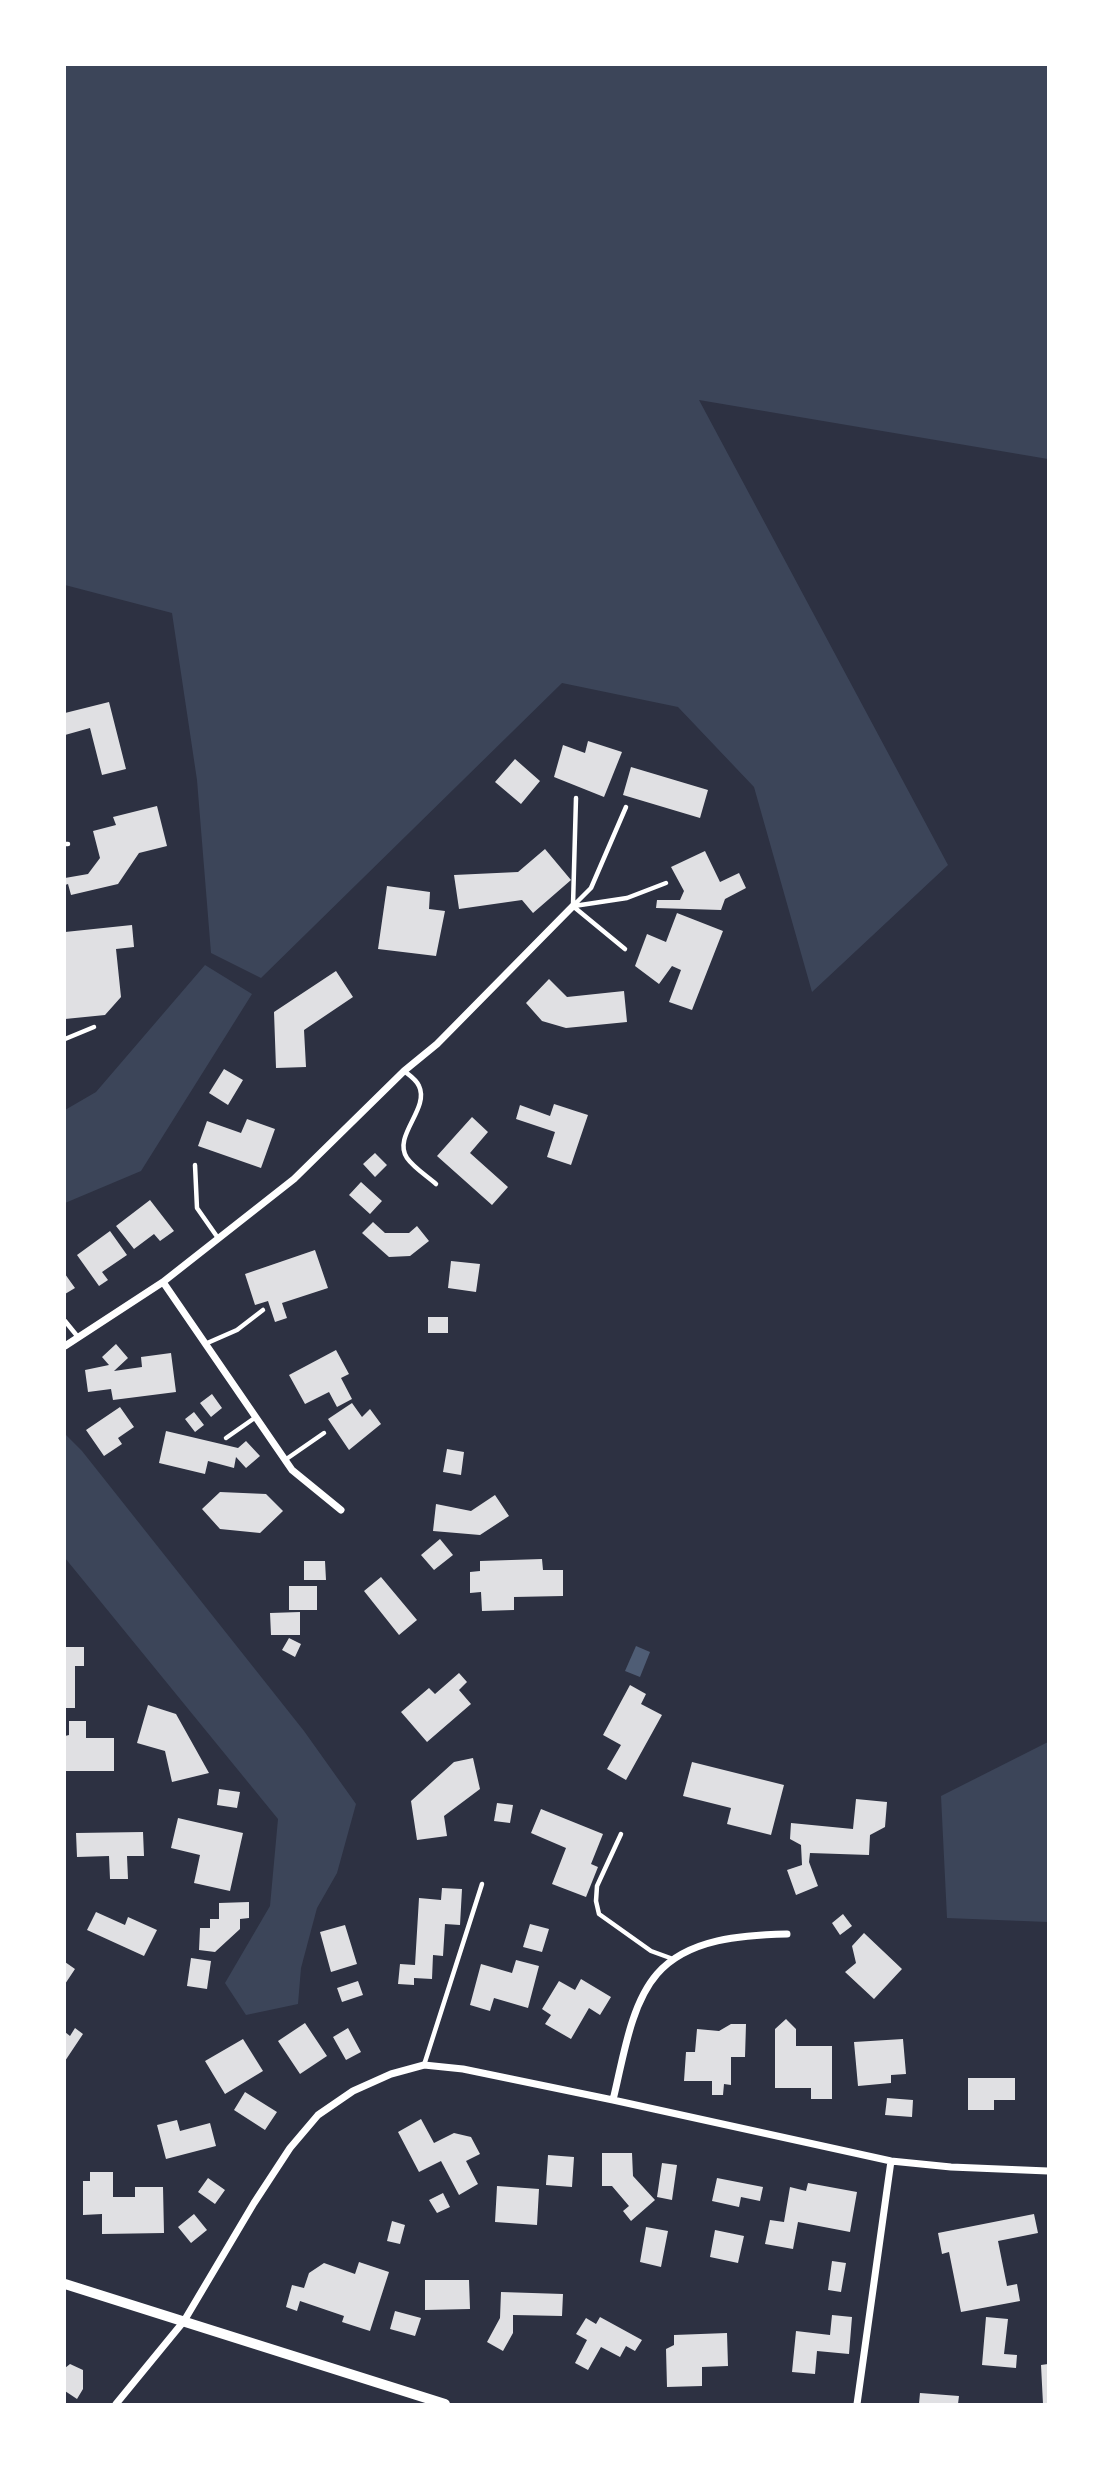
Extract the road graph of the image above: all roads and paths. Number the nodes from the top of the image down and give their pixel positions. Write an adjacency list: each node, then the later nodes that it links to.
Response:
1 (576, 798): 4 (lane)
2 (626, 807): 4 (lane)
3 (666, 883): 4 (lane)
4 (573, 906): 5 (lane); 8 (street)
5 (625, 949)
6 (94, 1027): 7 (lane)
7 (65, 1039)
8 (404, 1071): 10 (lane); 11 (street)
9 (195, 1165): 11 (lane)
10 (436, 1184)
11 (219, 1238): 12 (street)
12 (163, 1282): 15 (street); 16 (street)
13 (264, 1310): 16 (lane)
14 (65, 1321): 15 (lane)
15 (78, 1337): 17 (street)
16 (205, 1344): 18 (street)
17 (65, 1346)
18 (256, 1417): 20 (lane); 21 (street)
19 (324, 1433): 21 (lane)
20 (226, 1438)
21 (285, 1460): 22 (street)
22 (341, 1510)
23 (621, 1835): 26 (lane)
24 (482, 1884): 27 (lane)
25 (787, 1934): 26 (street)
26 (674, 1960): 28 (street)
27 (424, 2065): 28 (street); 32 (street)
28 (613, 2099): 29 (street)
29 (891, 2161): 30 (street); 35 (street)
30 (1048, 2171)
31 (65, 2284): 32 (street)
32 (184, 2321): 33 (street); 34 (street)
33 (116, 2404)
34 (445, 2404)
35 (857, 2404)

